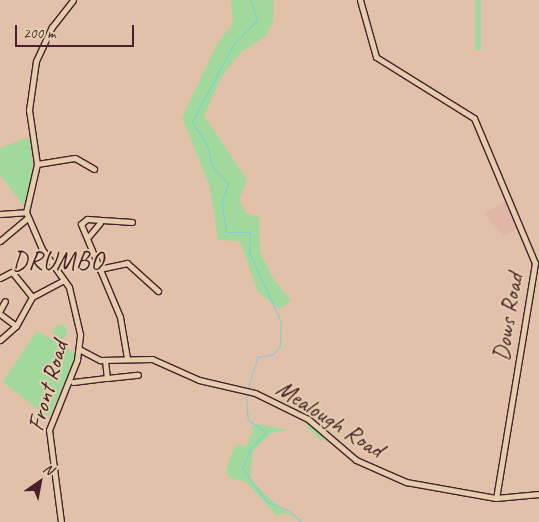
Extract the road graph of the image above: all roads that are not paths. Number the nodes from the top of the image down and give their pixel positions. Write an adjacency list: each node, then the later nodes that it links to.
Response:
1 (73, 0): 3 (street)
2 (360, 0): 32 (street, Dows Road)
3 (37, 164): 4 (street); 6 (street)
4 (94, 169)
5 (0, 214): 6 (street)
6 (27, 215): 10 (street); 13 (street, Front Road)
7 (132, 222): 8 (street)
8 (100, 223): 9 (street); 9 (street)
9 (89, 236): 11 (street)
10 (0, 241)
11 (99, 269): 15 (street); 24 (street)
12 (0, 278): 17 (street)
13 (64, 280): 17 (street); 23 (street, Front Road)
14 (157, 280): 15 (street)
15 (152, 285): 16 (street)
16 (158, 291)
17 (32, 297): 21 (street)
18 (5, 301): 19 (street)
19 (0, 310)
20 (0, 314): 21 (street)
21 (16, 326): 22 (street)
22 (0, 340)
23 (79, 349): 25 (street, Mealough Road); 33 (street, Front Road)
24 (127, 358): 25 (street, Mealough Road); 32 (street, Mealough Road)
25 (105, 360): 30 (street)
26 (130, 368): 29 (street)
27 (77, 375): 30 (street)
28 (138, 375): 29 (street)
29 (131, 376): 30 (street)
30 (107, 378)
31 (539, 494): 32 (street, Mealough Road)
32 (496, 498)
33 (60, 522)

